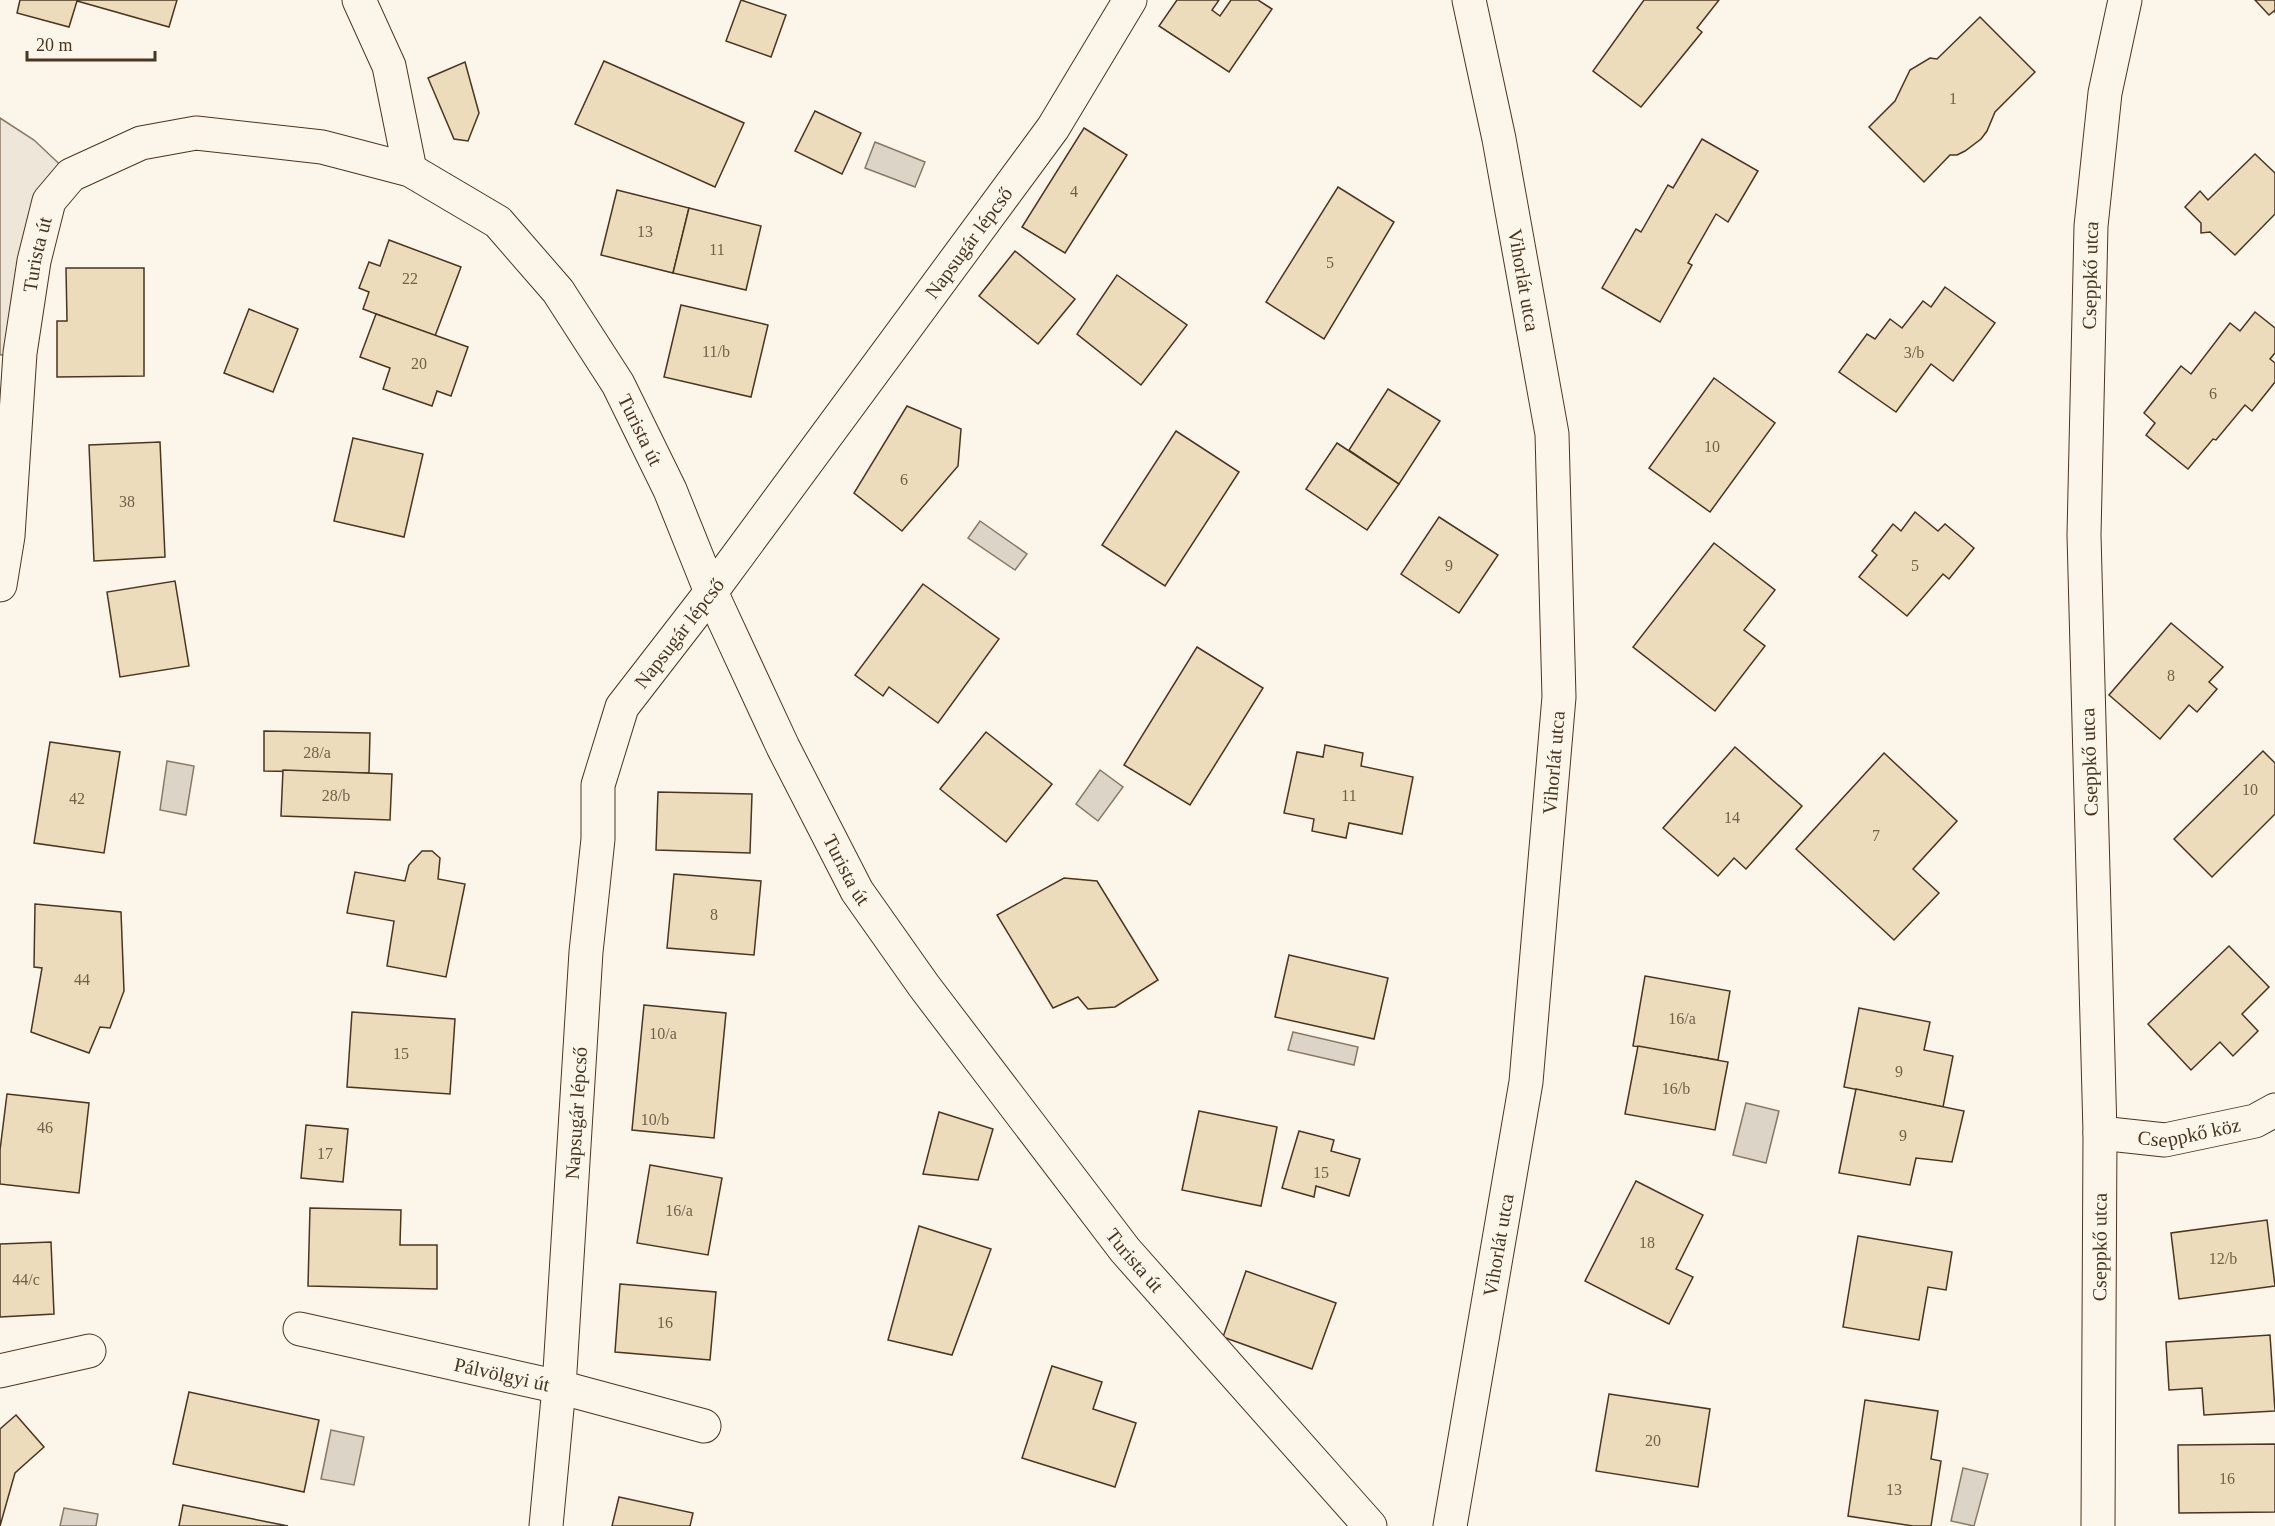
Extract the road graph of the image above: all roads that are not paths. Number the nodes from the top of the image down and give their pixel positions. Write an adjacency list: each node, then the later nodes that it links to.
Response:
1 (359, 0): 5 (street)
2 (1130, 0): 7 (street, Napsugár lépcső)
3 (1469, 0): 17 (street, Vihorlát utca)
4 (2125, 0): 9 (street, Cseppkő utca)
5 (410, 170): 6 (street, Turista út); 7 (street, Turista út)
6 (0, 585)
7 (711, 592): 13 (street, Napsugár lépcső); 16 (street, Turista út)
8 (2275, 1110): 9 (street, Cseppkő köz)
9 (2100, 1133): 18 (street, Cseppkő utca)
10 (300, 1329): 13 (street, Pálvölgyi út)
11 (88, 1351): 12 (street)
12 (0, 1371)
13 (559, 1387): 14 (street, Pálvölgyi út); 15 (street, Napsugár lépcső)
14 (704, 1426)
15 (546, 1526)
16 (1370, 1526)
17 (1450, 1526)
18 (2098, 1526)

